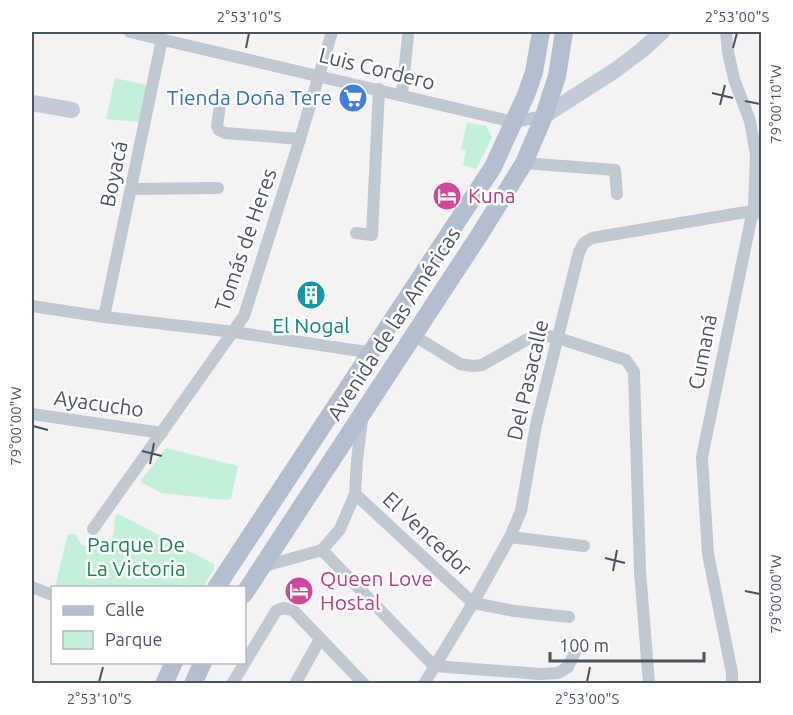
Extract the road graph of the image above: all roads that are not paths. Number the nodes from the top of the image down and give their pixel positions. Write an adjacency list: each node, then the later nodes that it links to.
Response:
1 (130, 32): 8 (street, Luis Cordero)
2 (332, 32): 9 (street, Tomás de Heres)
3 (541, 32): 16 (main road, Avenida de las Américas)
4 (564, 32): 15 (main road, Avenida de las Américas)
5 (662, 32): 15 (street)
6 (726, 32): 22 (street, Cumaná)
7 (408, 36): 11 (street)
8 (162, 39): 9 (street, Luis Cordero); 20 (street, Boyacá)
9 (319, 74): 10 (street, Luis Cordero); 17 (street, Tomás de Heres)
10 (378, 89): 11 (street, Luis Cordero); 23 (street)
11 (402, 94): 16 (street, Luis Cordero)
12 (32, 103): 14 (street)
13 (220, 105): 17 (street)
14 (72, 110)
15 (544, 116): 16 (street, Luis Cordero); 18 (main road, Avenida de las Américas)
16 (514, 122): 29 (main road, Avenida de las Américas)
17 (300, 139): 26 (street, Tomás de Heres)
18 (524, 163): 21 (street); 27 (main road, Avenida de las Américas)
19 (218, 188): 20 (street)
20 (131, 189): 25 (street, Boyacá)
21 (617, 194)
22 (757, 212): 28 (street, Del Pasacalle); 60 (street, Cumaná)
23 (356, 232)
24 (32, 309): 25 (street)
25 (104, 317): 26 (street)
26 (234, 332): 29 (street); 32 (street, Tomás de Heres)
27 (413, 335): 28 (street); 30 (main road, Avenida de las Américas)
28 (558, 338): 35 (street, Del Pasacalle); 59 (street)
29 (373, 353): 39 (main road, Avenida de las Américas)
30 (364, 409): 33 (street); 38 (main road, Avenida de las Américas)
31 (32, 414): 32 (street, Ayacucho)
32 (162, 433): 34 (street, Tomás de Heres)
33 (355, 494): 37 (street); 43 (street, El Vencedor)
34 (93, 529)
35 (510, 537): 36 (street); 43 (street, Del Pasacalle)
36 (584, 546)
37 (322, 550): 38 (street); 52 (street)
38 (261, 567): 41 (main road, Avenida de las Américas)
39 (217, 586)
40 (32, 587): 42 (street)
41 (246, 591)
42 (51, 595)
43 (473, 603): 44 (street); 52 (street, Del Pasacalle)
44 (569, 617)
45 (320, 639): 47 (street); 56 (street); 57 (street)
46 (575, 652): 52 (street)
47 (246, 661)
48 (160, 664): 53 (street)
49 (174, 664): 53 (main road)
50 (203, 664): 54 (main road)
51 (244, 664): 55 (street)
52 (434, 666): 58 (street, Del Pasacalle)
53 (164, 684)
54 (193, 684)
55 (232, 684)
56 (295, 684)
57 (364, 684)
58 (424, 684)
59 (649, 684)
60 (732, 684)

